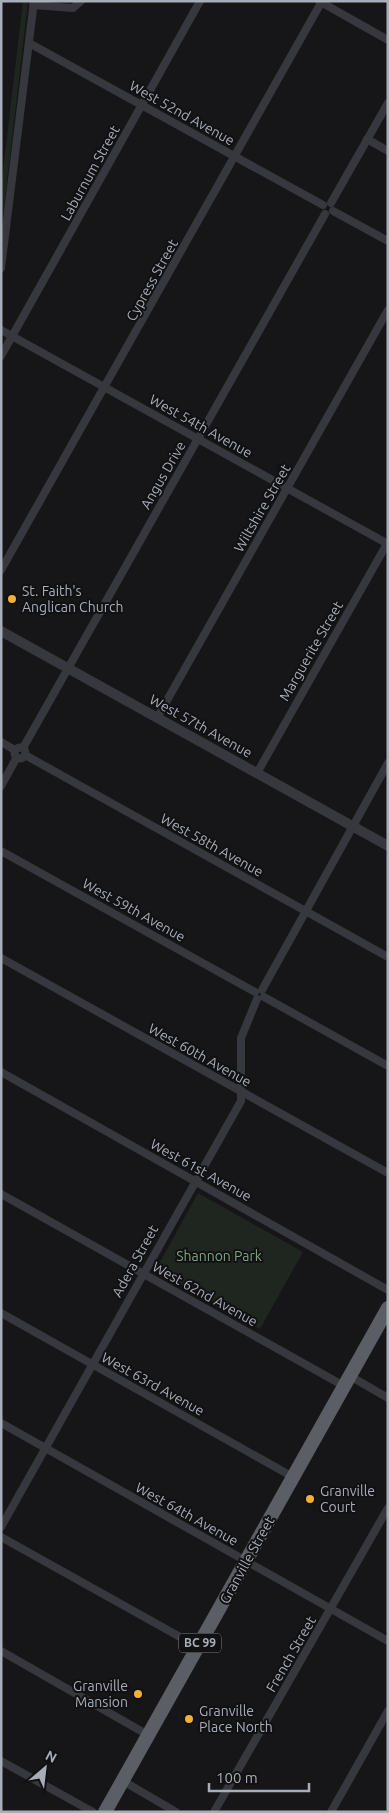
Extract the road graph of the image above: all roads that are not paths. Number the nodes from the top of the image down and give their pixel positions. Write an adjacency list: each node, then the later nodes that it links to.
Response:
1 (81, 1): 4 (street)
2 (200, 1): 8 (street, Laburnum Street)
3 (321, 2): 5 (street); 11 (street, Cypress Street)
4 (34, 3): 6 (street)
5 (388, 40)
6 (30, 42): 8 (street, West 52nd Avenue); 14 (street)
7 (388, 103): 9 (street, Angus Drive)
8 (143, 106): 11 (street, West 52nd Avenue); 17 (street, Laburnum Street)
9 (367, 139): 10 (street); 12 (street, Angus Drive)
10 (388, 151)
11 (235, 157): 12 (street, West 52nd Avenue); 19 (street, Cypress Street)
12 (328, 208): 13 (street, West 52nd Avenue); 20 (street, Angus Drive)
13 (388, 241)
14 (1, 268)
15 (388, 310): 21 (street, Wiltshire Street)
16 (1, 330): 17 (street, West 54th Avenue)
17 (13, 336): 18 (street, Laburnum Street); 19 (street, West 54th Avenue)
18 (1, 356)
19 (105, 387): 20 (street, West 54th Avenue); 23 (street, Cypress Street)
20 (198, 439): 21 (street, West 54th Avenue); 25 (street, Angus Drive)
21 (287, 489): 22 (street, West 54th Avenue); 26 (street, Wiltshire Street)
22 (387, 543): 30 (street, Marguerite Street)
23 (1, 570)
24 (1, 631): 25 (street, West 57th Avenue)
25 (68, 668): 26 (street, West 57th Avenue); 28 (street, Angus Drive)
26 (157, 718): 30 (street, West 57th Avenue)
27 (1, 742): 28 (street, West 58th Avenue)
28 (20, 752): 31 (street, Angus Drive); 35 (street, West 58th Avenue)
29 (388, 763): 32 (street, Adera Street)
30 (257, 773): 32 (street, West 57th Avenue)
31 (1, 786)
32 (352, 826): 33 (street, West 57th Avenue); 35 (street, Adera Street)
33 (388, 846)
34 (1, 851): 38 (street, West 59th Avenue)
35 (305, 911): 36 (street, West 58th Avenue); 38 (street, Adera Street)
36 (388, 957)
37 (1, 958): 41 (street, West 60th Avenue)
38 (259, 994): 39 (street, West 59th Avenue); 41 (street, Adera Street)
39 (388, 1066)
40 (1, 1072): 43 (street, West 61st Avenue)
41 (240, 1092): 42 (street, West 60th Avenue); 43 (street, Adera Street)
42 (388, 1173)
43 (195, 1181): 45 (street, Adera Street); 46 (street, West 61st Avenue)
44 (1, 1194): 45 (street, West 62nd Avenue)
45 (143, 1273): 49 (street, Adera Street); 50 (street, West 62nd Avenue)
46 (388, 1290)
47 (388, 1308): 50 (highway, Granville Street / BC 99)
48 (1, 1313): 49 (street, West 63rd Avenue)
49 (92, 1364): 53 (street, Adera Street); 54 (street, West 63rd Avenue)
50 (347, 1381): 51 (street, West 62nd Avenue); 54 (highway, Granville Street / BC 99)
51 (388, 1398)
52 (1, 1423): 53 (street, West 64th Avenue)
53 (46, 1452): 56 (street, Adera Street); 58 (street, West 64th Avenue)
54 (293, 1477): 58 (highway, Granville Street / BC 99)
55 (388, 1508): 59 (street, French Street)
56 (1, 1527)
57 (1, 1536): 61 (street)
58 (246, 1561): 59 (street, West 64th Avenue); 61 (highway, Granville Street / BC 99)
59 (331, 1609): 60 (street, West 64th Avenue); 70 (street, French Street)
60 (388, 1641)
61 (198, 1647): 64 (highway, Granville Street / BC 99)
62 (1, 1651): 64 (street)
63 (388, 1712): 71 (street)
64 (148, 1735): 66 (highway, Granville Street / BC 99)
65 (1, 1761): 67 (street)
66 (123, 1782): 68 (highway, Granville Street / BC 99); 69 (street)
67 (93, 1812)
68 (106, 1812)
69 (176, 1812)
70 (214, 1812)
71 (331, 1812)

